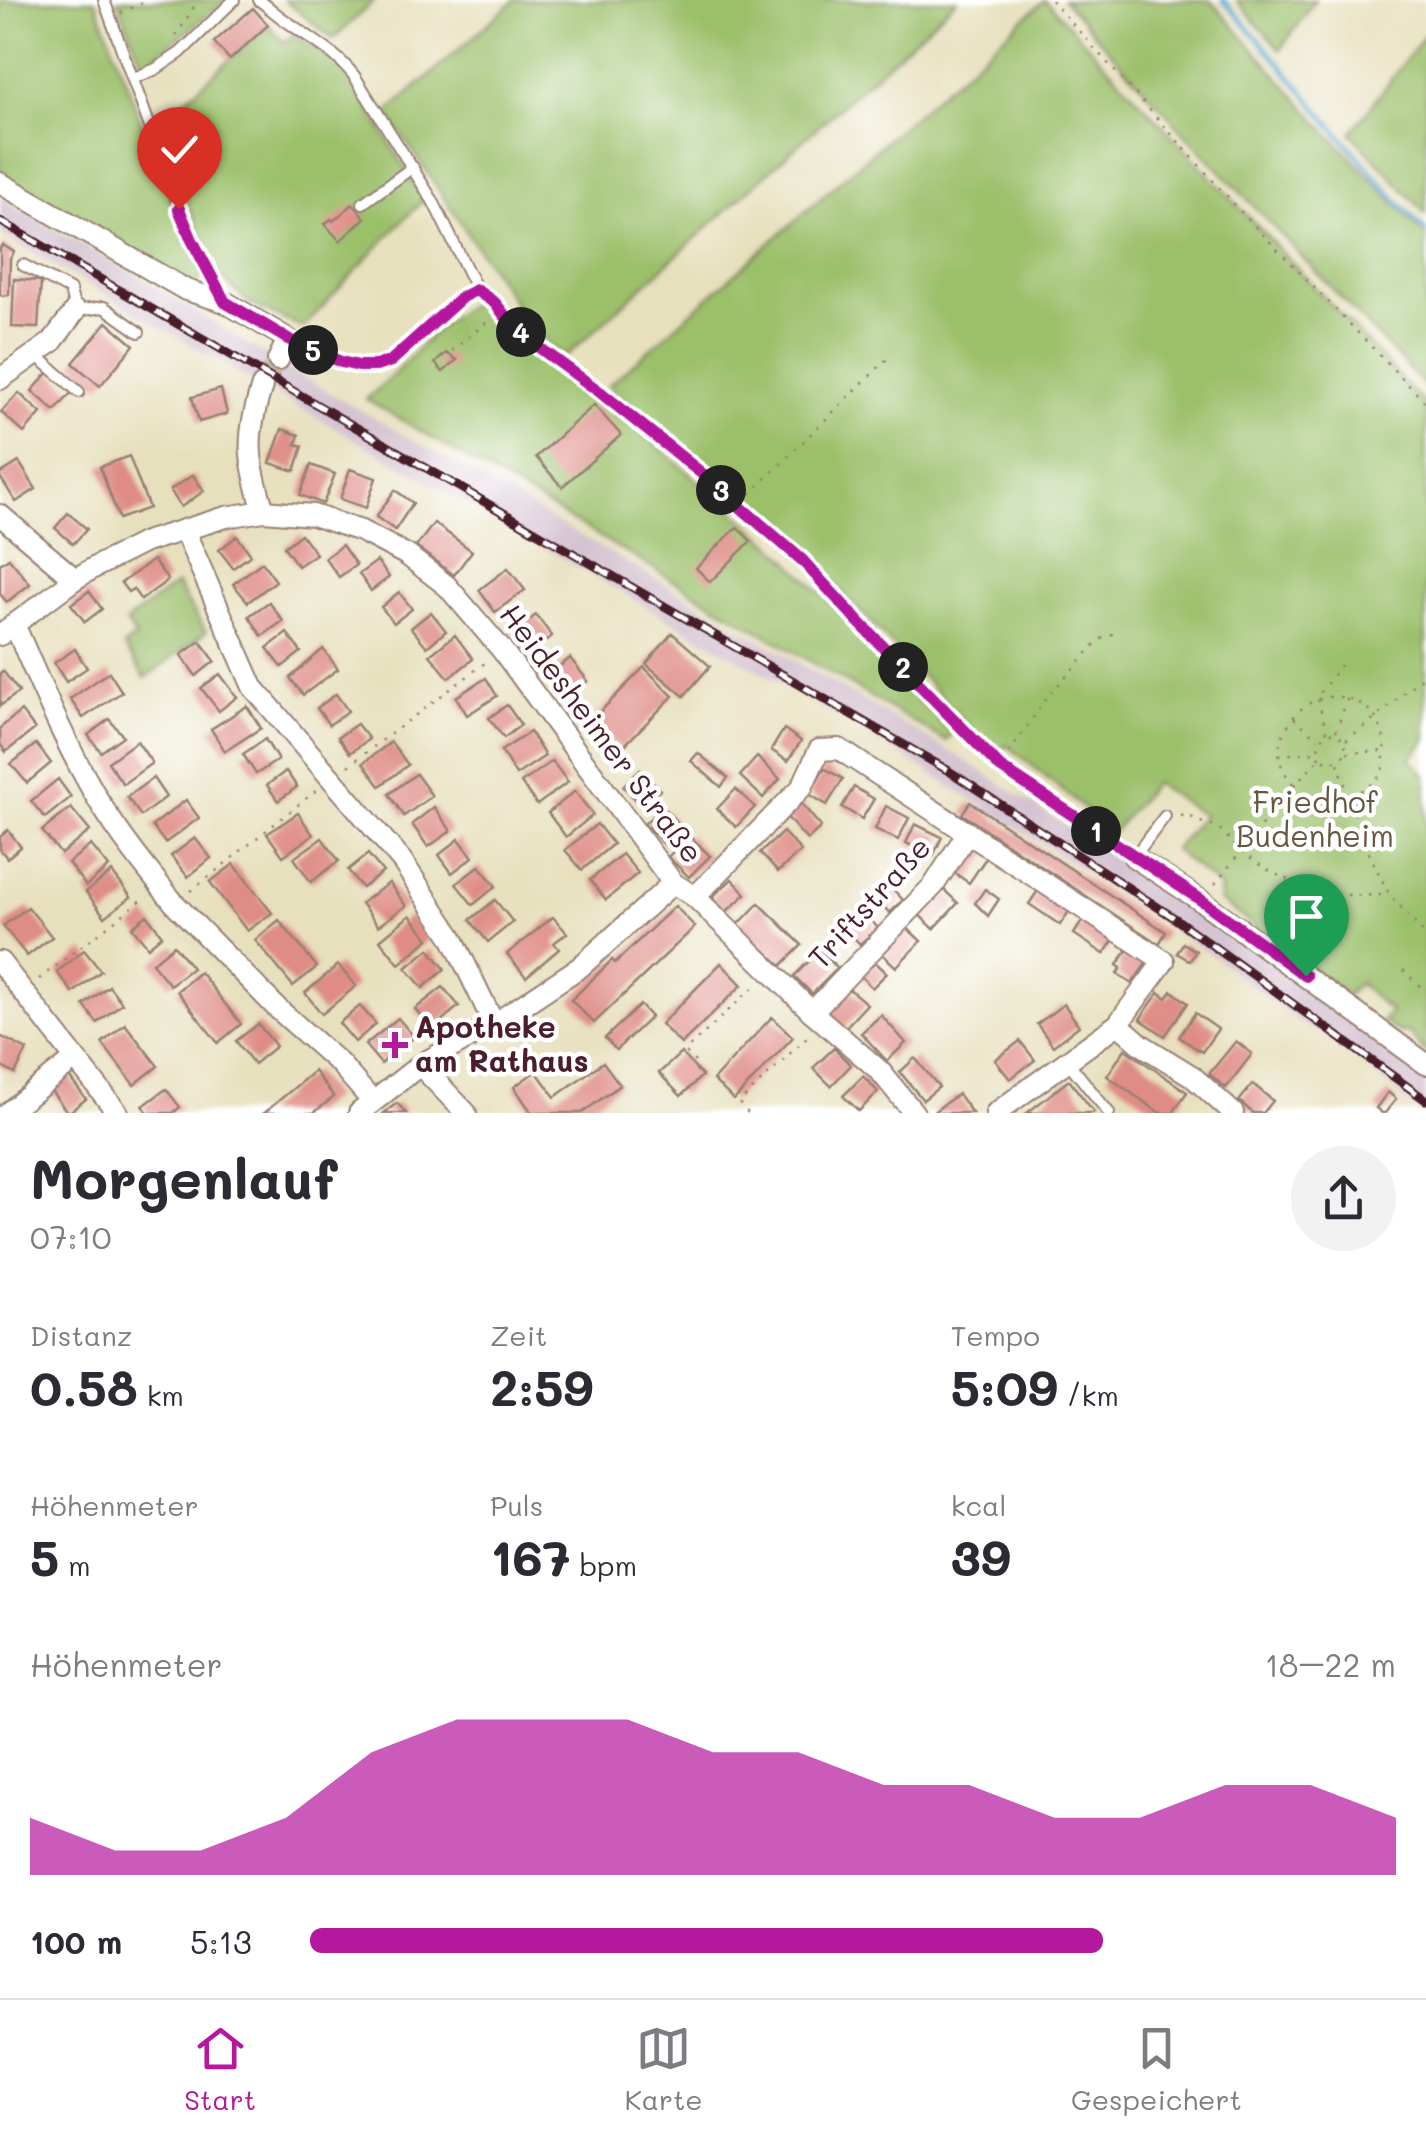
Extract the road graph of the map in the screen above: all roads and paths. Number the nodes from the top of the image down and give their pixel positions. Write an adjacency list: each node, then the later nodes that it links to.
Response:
1 (104, 0): 7 (lane)
2 (148, 0): 7 (path)
3 (198, 0): 8 (path)
4 (234, 0): 8 (lane)
5 (259, 0): 10 (lane)
6 (1051, 0): 27 (path)
7 (110, 16): 9 (lane)
8 (162, 64): 9 (lane)
9 (134, 78): 15 (lane)
10 (413, 167): 12 (lane); 14 (lane)
11 (0, 183): 15 (street)
12 (363, 204)
13 (23, 265): 17 (lane)
14 (476, 290): 16 (lane); 19 (lane)
15 (225, 302): 19 (street)
16 (501, 310): 20 (path); 28 (lane)
17 (74, 311): 18 (lane); 21 (street)
18 (139, 332)
19 (288, 339): 23 (street)
20 (452, 351)
21 (35, 354): 24 (street); 26 (lane)
22 (889, 357): 28 (path)
23 (278, 360)
24 (0, 378)
25 (262, 386): 29 (street)
26 (79, 392)
27 (1426, 403)
28 (739, 506): 51 (lane)
29 (264, 511): 31 (street, Heidesheimer Straße); 59 (street, Heidesheimer Straße)
30 (0, 515): 32 (street)
31 (184, 530): 32 (street, Heidesheimer Straße); 71 (street)
32 (75, 579): 33 (street, Heidesheimer Straße)
33 (7, 629): 60 (street)
34 (1114, 633): 51 (path)
35 (1344, 660): 37 (path)
36 (1426, 673): 40 (path)
37 (1316, 697): 38 (path); 39 (path); 41 (path)
38 (1348, 697): 40 (path); 42 (path)
39 (1292, 716): 43 (path); 48 (path)
40 (1376, 718): 44 (path); 45 (path)
41 (1327, 733): 42 (path); 43 (path)
42 (1336, 733): 44 (path)
43 (1320, 740): 46 (path)
44 (1345, 741): 47 (path)
45 (1385, 751): 47 (path); 53 (path)
46 (1318, 752): 48 (path); 49 (path)
47 (1346, 754): 50 (path)
48 (1278, 755): 52 (path)
49 (1320, 758): 50 (path); 52 (path)
50 (1338, 762): 53 (path)
51 (1000, 767): 58 (lane)
52 (1294, 785): 57 (path)
53 (1350, 796): 61 (path)
54 (1166, 816): 58 (lane)
55 (1182, 816): 57 (path)
56 (968, 832): 62 (street); 70 (street, Triftstraße); 72 (street)
57 (1242, 852): 61 (path); 63 (path)
58 (1134, 856): 63 (street)
59 (673, 883): 62 (street, Heidesheimer Straße); 71 (street)
60 (160, 886): 68 (path); 78 (street)
61 (1389, 894): 64 (path)
62 (695, 897): 67 (street, Heidesheimer Straße)
63 (1204, 902): 76 (street)
64 (1426, 936)
65 (0, 962): 73 (street)
66 (1402, 970): 69 (path)
67 (770, 971): 70 (street, Heidesheimer Straße); 75 (path)
68 (30, 986)
69 (1426, 992)
70 (818, 1016): 82 (path); 83 (street, Heidesheimer Straße)
71 (494, 1024): 77 (street)
72 (1118, 1024): 74 (street); 86 (street)
73 (75, 1059): 79 (street); 80 (street)
74 (1067, 1061): 84 (street); 85 (lane)
75 (695, 1062)
76 (1426, 1064)
77 (420, 1065): 78 (street); 81 (street)
78 (365, 1107)
79 (7, 1113)
80 (118, 1113)
81 (466, 1113)
82 (748, 1113)
83 (914, 1113)
84 (996, 1113)
85 (1109, 1113)
86 (1233, 1113)

